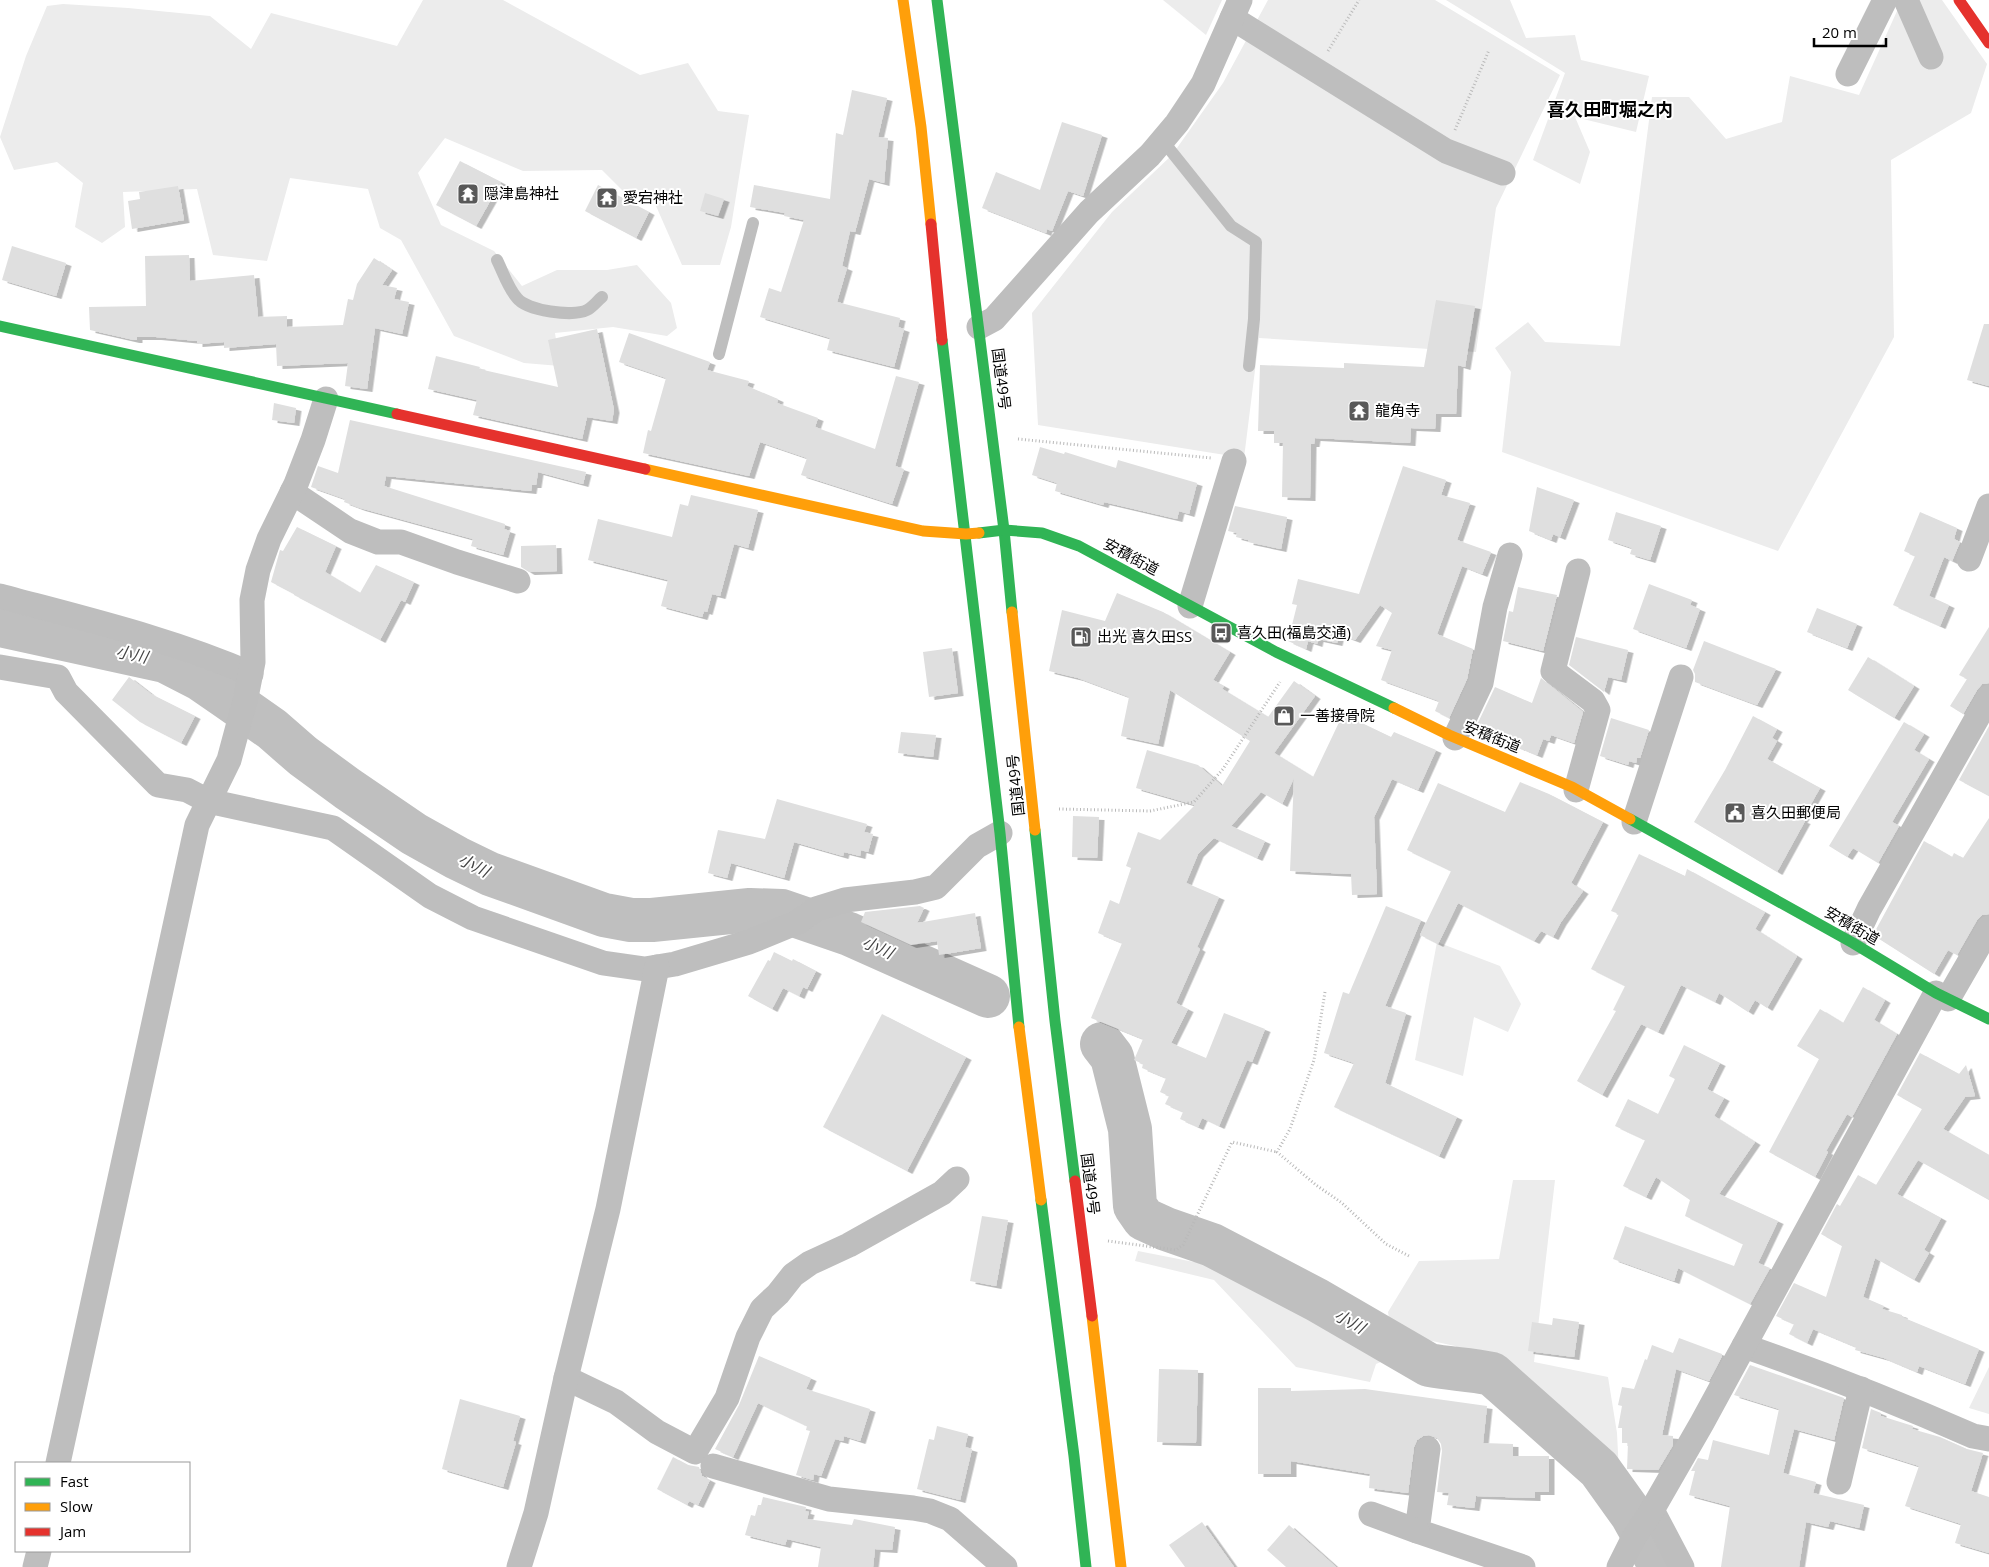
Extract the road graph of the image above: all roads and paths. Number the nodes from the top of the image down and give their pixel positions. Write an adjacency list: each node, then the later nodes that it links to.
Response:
1 (904, 0): 29 (main road, 国道49号)
2 (937, 0): 20 (main road, 国道49号)
3 (1359, 0): 11 (path)
4 (1885, 0): 12 (street)
5 (1906, 0): 10 (street)
6 (1959, 0): 8 (main road)
7 (1236, 9): 11 (street); 13 (street)
8 (1989, 43)
9 (1489, 50): 14 (path)
10 (1931, 57)
11 (1316, 70): 14 (street)
12 (1848, 74)
13 (1162, 141): 20 (street); 22 (lane)
14 (1446, 151): 15 (street)
15 (1503, 173)
16 (753, 223): 21 (lane)
17 (497, 260): 18 (lane)
18 (602, 297)
19 (0, 326): 23 (main road, 安積街道)
20 (979, 327): 24 (main road, 国道49号)
21 (719, 354)
22 (1249, 366)
23 (326, 399): 26 (street); 29 (main road, 安積街道)
24 (993, 436): 25 (path); 28 (main road, 国道49号)
25 (1234, 460): 35 (street)
26 (292, 492): 33 (street); 39 (street)
27 (1989, 506): 31 (street)
28 (1004, 530): 29 (main road, 安積街道); 35 (main road, 安積街道); 44 (main road, 国道49号)
29 (966, 534): 46 (main road, 国道49号)
30 (1510, 554): 41 (street)
31 (1969, 559)
32 (1578, 571): 42 (street)
33 (518, 582)
34 (0, 596): 39 (street)
35 (1190, 606): 36 (main road, 安積街道)
36 (1294, 661): 41 (main road, 安積街道); 44 (path)
37 (0, 667): 43 (street)
38 (1681, 677): 45 (street)
39 (249, 685): 43 (street)
40 (1989, 697): 48 (street)
41 (1455, 738): 42 (main road, 安積街道)
42 (1576, 790): 45 (main road, 安積街道)
43 (208, 801): 49 (street); 62 (street)
44 (1034, 811): 55 (main road, 国道49号)
45 (1634, 822): 48 (main road, 安積街道)
46 (1000, 833): 49 (street); 73 (main road, 国道49号)
47 (1989, 928): 51 (street)
48 (1853, 943): 51 (main road, 安積街道)
49 (657, 967): 58 (street)
50 (1325, 992): 53 (path)
51 (1942, 996): 52 (main road, 安積街道); 57 (street)
52 (1989, 1019)
53 (1277, 1152): 55 (path); 56 (path)
54 (957, 1179): 58 (street)
55 (1082, 1237): 74 (main road, 国道49号)
56 (1409, 1256)
57 (1744, 1346): 59 (street); 66 (street)
58 (566, 1378): 71 (street)
59 (1861, 1389): 60 (street); 64 (street)
60 (1989, 1439)
61 (1428, 1449): 67 (street)
62 (58, 1462)
63 (713, 1466): 72 (street)
64 (1839, 1482)
65 (1372, 1514): 67 (street)
66 (1644, 1523): 75 (street); 76 (street)
67 (1417, 1531): 69 (street)
68 (39, 1552): 70 (street)
69 (1511, 1565)
70 (35, 1567)
71 (519, 1567)
72 (1005, 1567)
73 (1086, 1567)
74 (1121, 1567)
75 (1619, 1567)
76 (1682, 1567)

